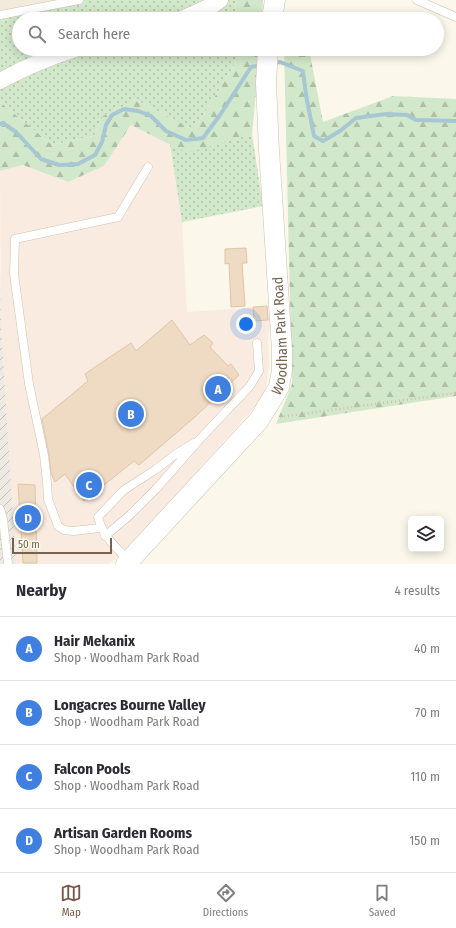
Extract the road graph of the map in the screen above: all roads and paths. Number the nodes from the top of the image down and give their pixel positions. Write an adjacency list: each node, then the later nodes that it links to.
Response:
1 (79, 0): 5 (lane)
2 (220, 0): 6 (street)
3 (275, 0): 7 (street)
4 (417, 0): 10 (lane)
5 (16, 12)
6 (198, 12)
7 (273, 12)
8 (12, 13): 9 (lane)
9 (0, 15)
10 (456, 17)
11 (54, 56): 13 (street)
12 (268, 56): 17 (street, Woodham Park Road)
13 (0, 81)
14 (148, 168): 20 (lane)
15 (257, 343): 18 (lane)
16 (456, 393): 17 (path)
17 (259, 420): 22 (street, Woodham Park Road)
18 (199, 440): 20 (lane); 21 (lane)
19 (0, 509): 23 (lane)
20 (100, 528): 21 (lane)
21 (105, 536): 22 (lane)
22 (127, 562)
23 (8, 564)

